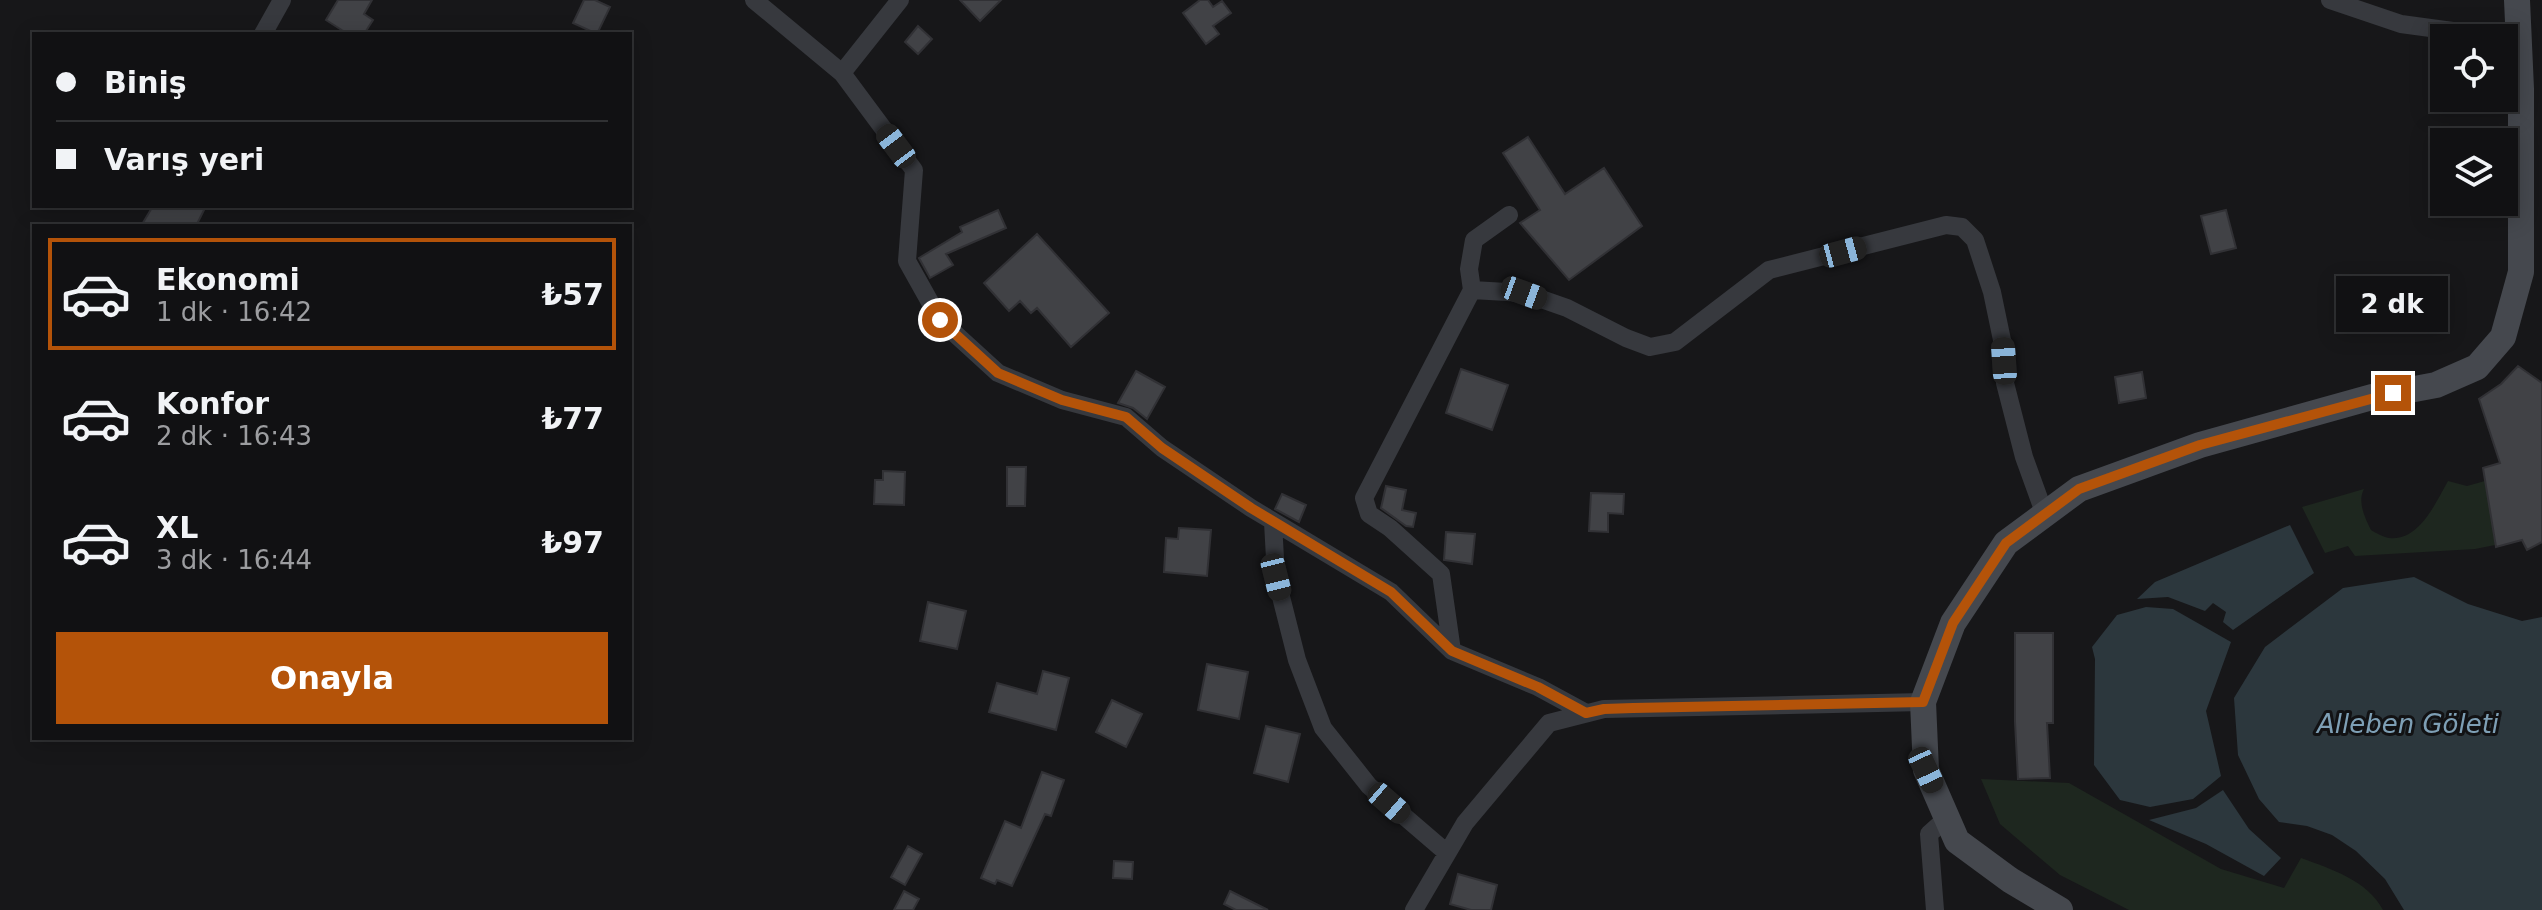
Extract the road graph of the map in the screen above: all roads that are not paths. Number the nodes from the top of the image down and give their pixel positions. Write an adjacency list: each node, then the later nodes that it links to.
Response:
1 (282, 0): 6 (street)
2 (754, 0): 8 (street)
3 (900, 0): 8 (street)
4 (2330, 0): 7 (street)
5 (2517, 0): 7 (street)
6 (264, 32)
7 (2519, 40): 11 (street)
8 (842, 73): 12 (street)
9 (1509, 215): 10 (street)
10 (1472, 290): 11 (street); 13 (street)
11 (2045, 515): 14 (street)
12 (1273, 522): 13 (street); 17 (street)
13 (1452, 651): 15 (street)
14 (1923, 702): 15 (street); 16 (street)
15 (1586, 713): 17 (street)
16 (1948, 817): 19 (street); 20 (street)
17 (1447, 853): 18 (street)
18 (1414, 910)
19 (1935, 910)
20 (2060, 910)

